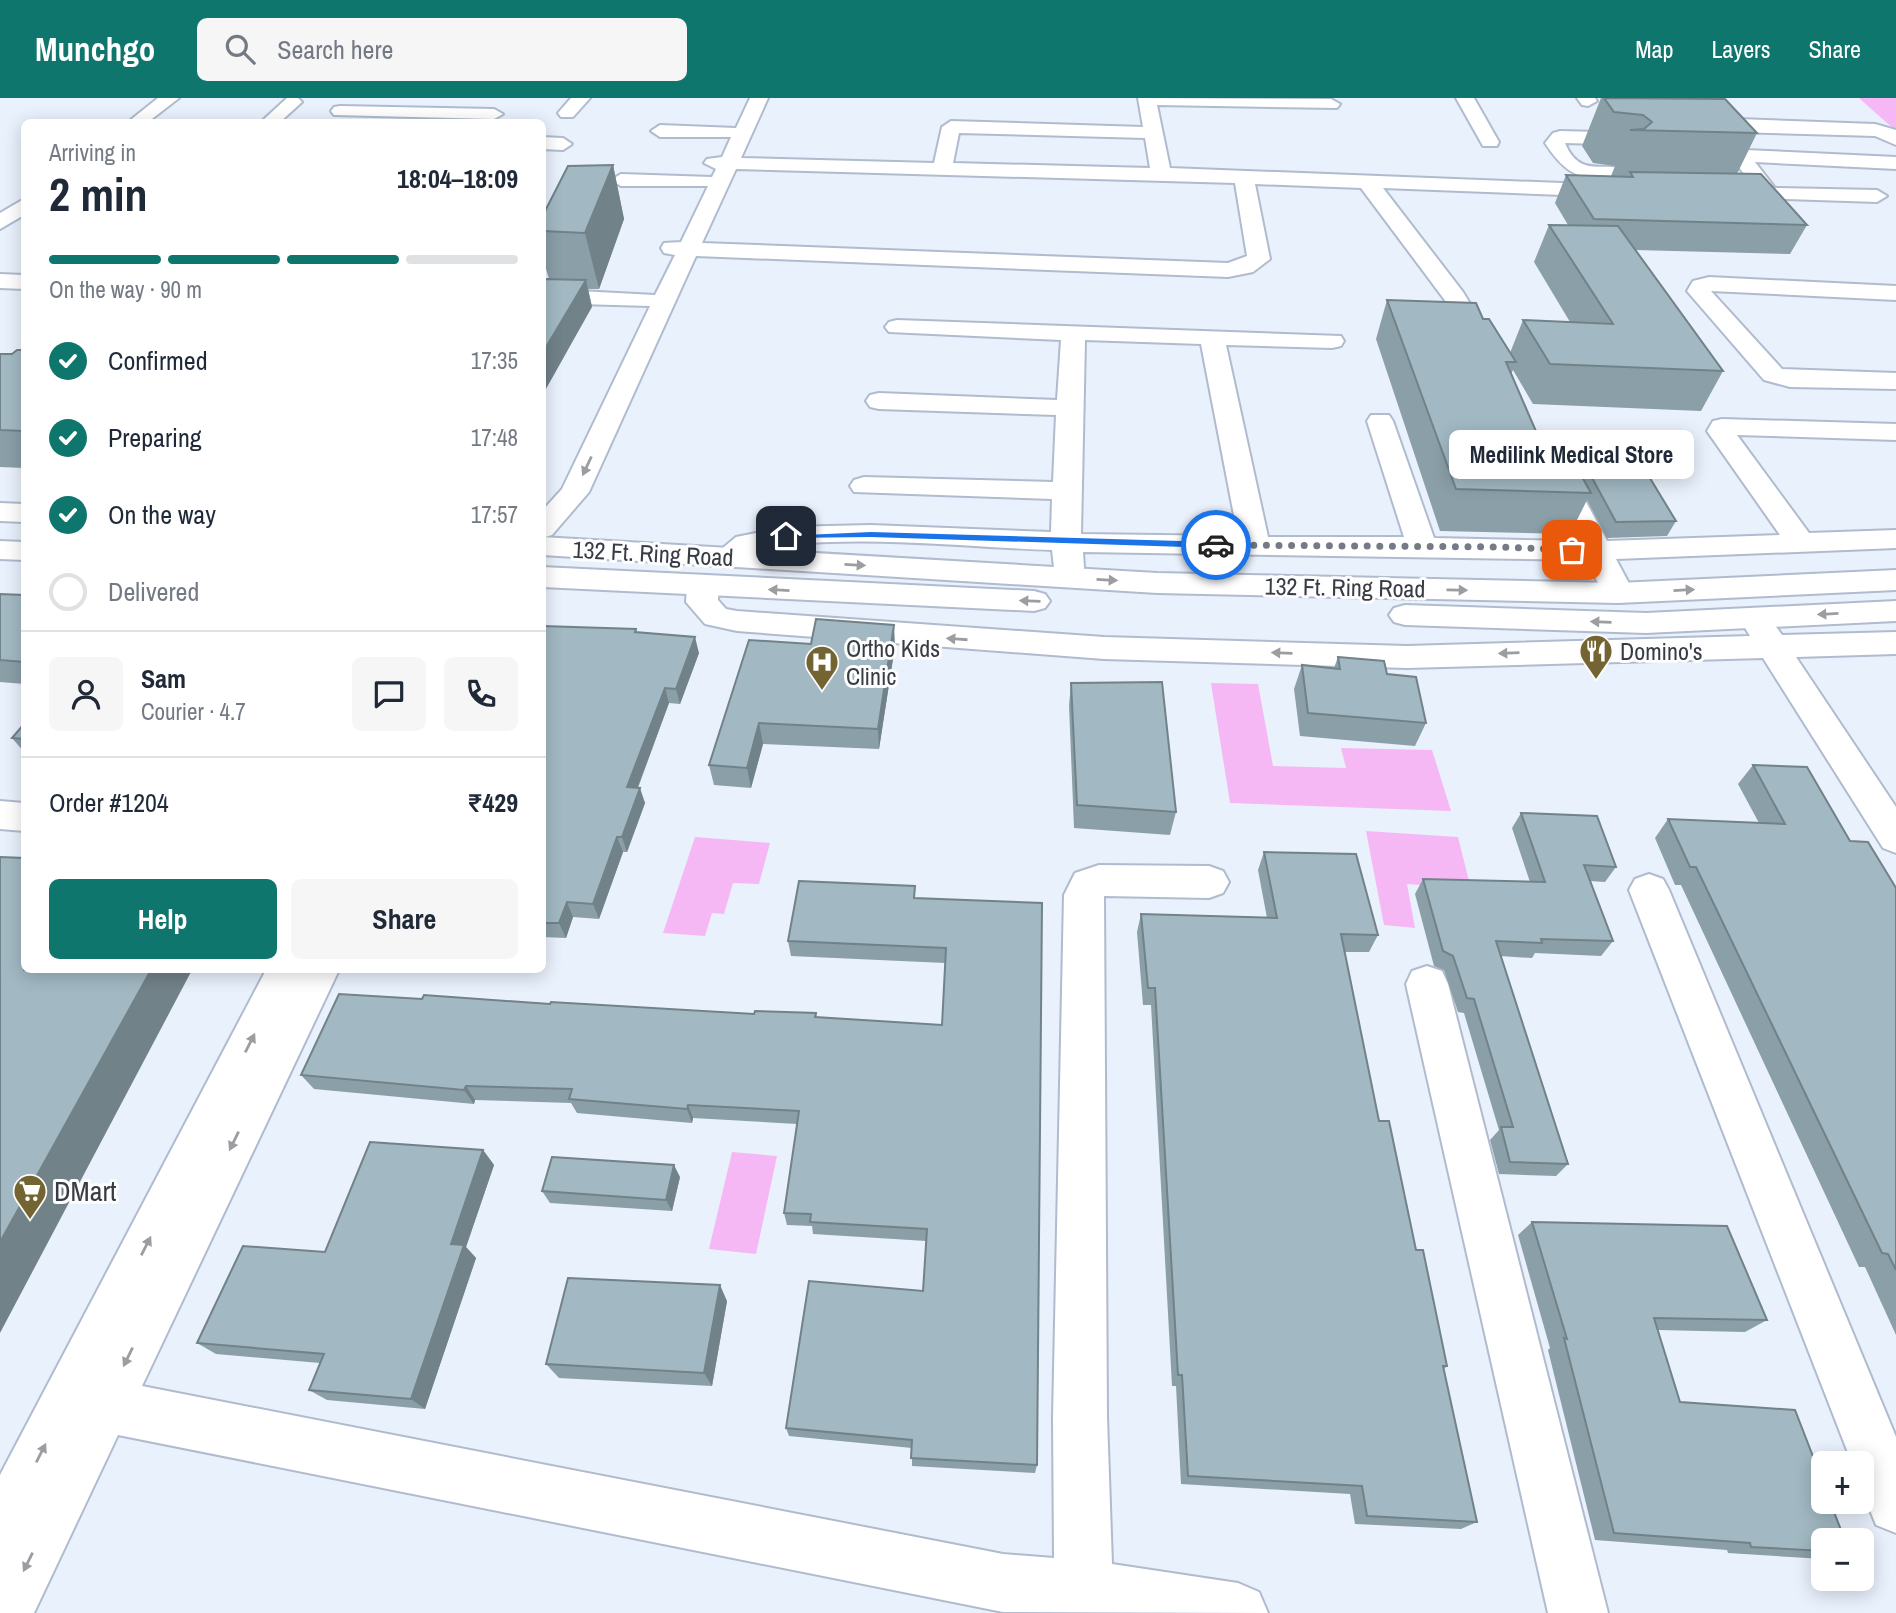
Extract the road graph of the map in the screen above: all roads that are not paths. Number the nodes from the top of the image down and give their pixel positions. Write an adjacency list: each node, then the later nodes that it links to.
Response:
1 (170, 98): 13 (street)
2 (507, 98): 12 (street)
3 (581, 98): 11 (street)
4 (745, 98): 16 (street)
5 (759, 98): 26 (street)
6 (1465, 98): 21 (street)
7 (1147, 99): 9 (street); 17 (street)
8 (293, 102): 14 (street)
9 (1331, 103)
10 (340, 111): 12 (street)
11 (567, 114)
12 (491, 118)
13 (141, 119)
14 (273, 119)
15 (660, 131): 16 (street)
16 (729, 132): 26 (street)
17 (1153, 134): 27 (street); 28 (street)
18 (1896, 139): 24 (street)
19 (1661, 140): 33 (street)
20 (1702, 141): 24 (street)
21 (1490, 142)
22 (546, 143): 23 (street)
23 (563, 144)
24 (1735, 149): 25 (street); 34 (street)
25 (1896, 163)
26 (716, 169): 27 (street); 31 (street); 41 (street)
27 (942, 169): 28 (street)
28 (1161, 174): 30 (street)
29 (1716, 177): 34 (street)
30 (1244, 179): 33 (street); 41 (street)
31 (621, 180)
32 (1896, 180): 34 (street)
33 (1369, 184): 51 (street)
34 (1763, 186): 35 (street); 36 (street)
35 (1702, 193)
36 (1877, 196)
37 (0, 198): 38 (street)
38 (21, 199)
39 (21, 207): 40 (street)
40 (0, 223)
41 (680, 249): 46 (street); 63 (street, one-way to 63)
42 (0, 281): 43 (street)
43 (21, 282)
44 (1896, 293): 52 (street)
45 (546, 296): 46 (street)
46 (647, 300): 60 (street)
47 (897, 327): 48 (street)
48 (1073, 332): 49 (street); 54 (street)
49 (1212, 337): 50 (street); 67 (street)
50 (1332, 341)
51 (1496, 367)
52 (1896, 381)
53 (879, 401): 54 (street)
54 (1069, 408): 59 (street)
55 (1380, 421): 69 (street)
56 (1896, 432): 66 (street)
57 (1543, 449): 72 (street)
58 (864, 486): 59 (street)
59 (1066, 491): 65 (street)
60 (546, 498)
61 (0, 512): 62 (street)
62 (21, 513)
63 (546, 525)
64 (1896, 539): 66 (street)
65 (1066, 542): 67 (street); 73 (street); 75 (street)
66 (1800, 542): 72 (street)
67 (1255, 545): 69 (street)
68 (546, 546): 73 (street, 132 Ft. Ring Road)
69 (1422, 546): 72 (street)
70 (0, 550): 71 (street)
71 (21, 551)
72 (1596, 551): 78 (street)
73 (727, 557): 75 (street, 132 Ft. Ring Road, one-way to 75)
74 (546, 577): 77 (street, 132 Ft. Ring Road)
75 (1070, 578): 78 (street, 132 Ft. Ring Road, one-way to 78)
76 (1896, 580): 78 (street, 132 Ft. Ring Road, one-way to 76)
77 (703, 586): 80 (street, 132 Ft. Ring Road, one-way to 77); 80 (street, one-way to 77)
78 (1618, 593)
79 (1896, 611): 80 (street, 132 Ft. Ring Road, one-way to 80)
80 (1764, 632): 81 (street); 84 (street)
81 (1896, 643)
82 (0, 815): 83 (street)
83 (21, 817)
84 (1894, 832)
85 (1209, 882): 93 (street)
86 (1649, 890): 91 (street)
87 (287, 973): 90 (street, one-way to 87)
88 (316, 973): 90 (street, one-way to 90)
89 (1427, 984): 97 (street)
90 (85, 1403): 92 (street, one-way to 90); 94 (street); 95 (street, one-way to 95)
91 (1896, 1505)
92 (0, 1534)
93 (1083, 1590): 94 (street); 96 (street)
94 (1002, 1598)
95 (3, 1613)
96 (1238, 1613)
97 (1578, 1613)

